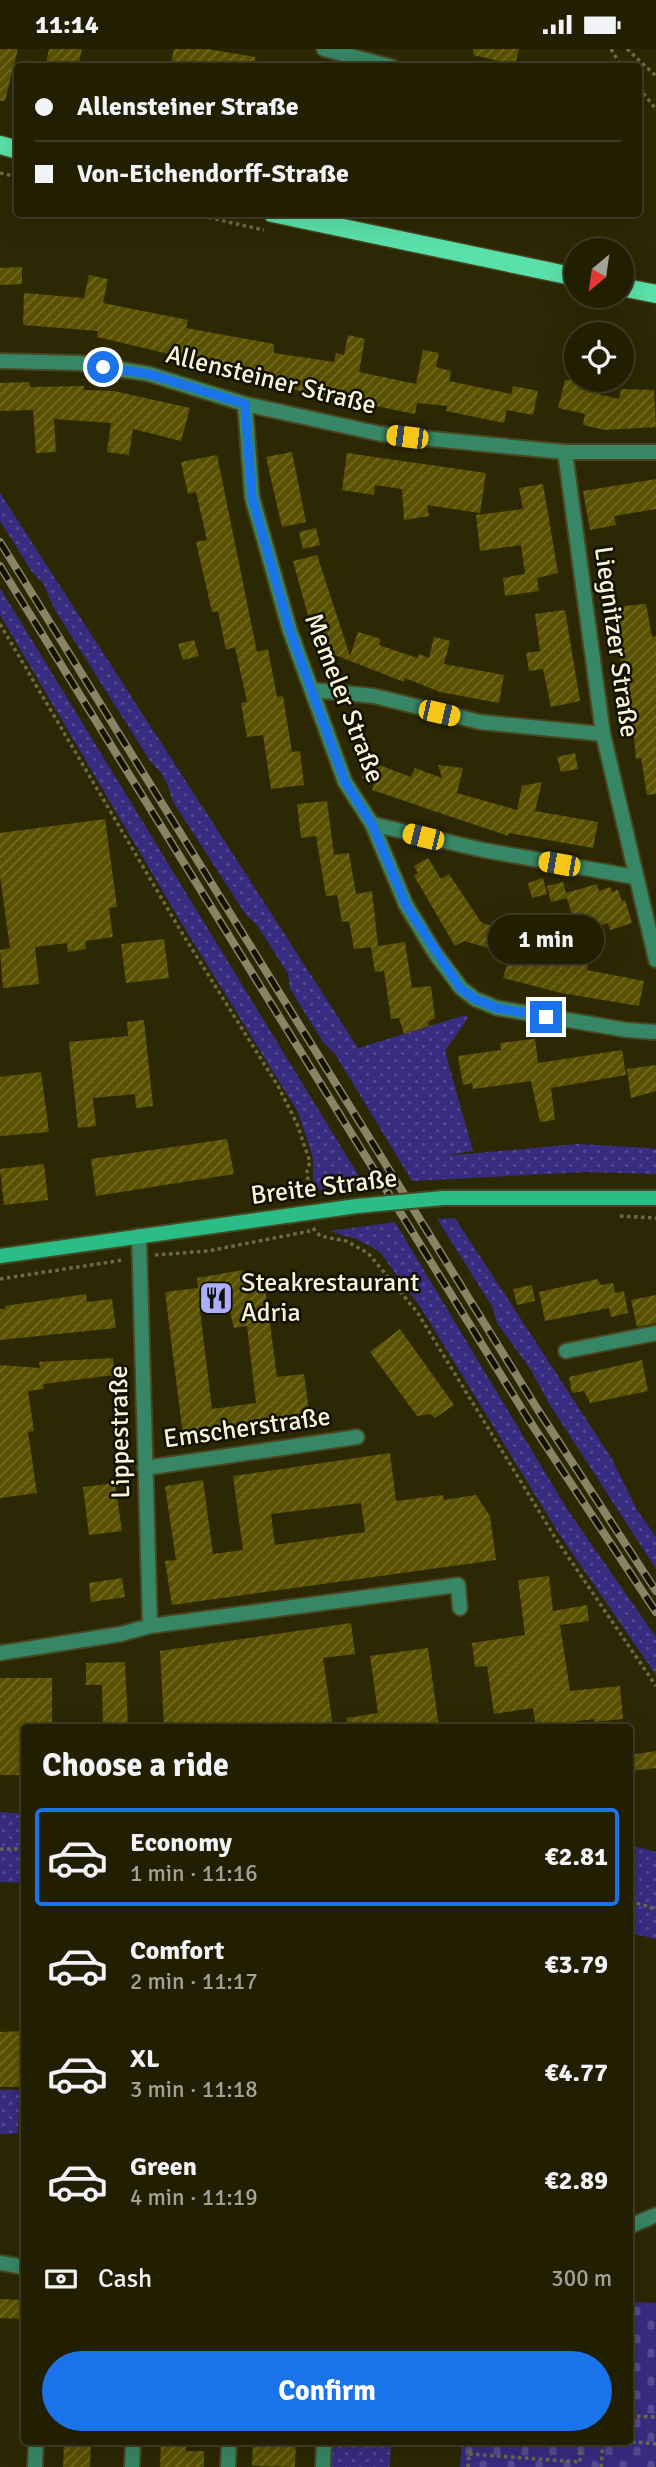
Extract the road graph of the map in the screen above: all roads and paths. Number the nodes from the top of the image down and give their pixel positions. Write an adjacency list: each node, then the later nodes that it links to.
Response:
1 (324, 49): 3 (street)
2 (627, 49): 4 (path)
3 (377, 63)
4 (656, 76)
5 (642, 92): 6 (path)
6 (656, 109)
7 (291, 217): 8 (main road)
8 (564, 274)
9 (634, 290): 10 (main road)
10 (656, 294)
11 (0, 361): 12 (street, Allensteiner Straße)
12 (245, 404): 14 (street, Allensteiner Straße); 16 (street, Memeler Straße)
13 (656, 452): 14 (street, Allensteiner Straße)
14 (565, 453): 17 (street, Liegnitzer Straße)
15 (0, 624): 23 (path)
16 (312, 690): 17 (street); 18 (street, Memeler Straße)
17 (603, 734): 19 (street, Liegnitzer Straße)
18 (372, 824): 19 (street); 21 (street, Memeler Straße)
19 (635, 877): 20 (street, Liegnitzer Straße)
20 (656, 960)
21 (656, 1032)
22 (656, 1198): 23 (street, Breite Straße, bridge)
23 (311, 1213): 24 (street, Breite Straße); 33 (path)
24 (139, 1236): 25 (street, Breite Straße); 29 (street, Lippestraße)
25 (0, 1255)
26 (656, 1333): 27 (street)
27 (566, 1352)
28 (357, 1437): 29 (street, Emscherstraße)
29 (145, 1468): 31 (street, Lippestraße)
30 (460, 1608): 31 (street)
31 (150, 1626): 32 (street)
32 (0, 1653)
33 (656, 1686)
34 (0, 1849): 35 (path)
35 (21, 1849)
36 (633, 1902): 37 (path)
37 (656, 1909)
38 (656, 2215): 39 (street)
39 (633, 2225)
40 (0, 2263): 41 (street)
41 (21, 2266)
42 (633, 2416): 43 (path)
43 (656, 2417)
44 (633, 2442): 45 (path)
45 (656, 2444)
46 (36, 2445): 54 (street)
47 (133, 2445): 55 (street)
48 (229, 2445): 56 (street)
49 (324, 2445): 57 (street)
50 (470, 2445): 53 (path)
51 (581, 2445): 53 (path)
52 (603, 2445): 59 (path)
53 (469, 2455): 58 (path)
54 (35, 2467)
55 (132, 2467)
56 (228, 2467)
57 (323, 2467)
58 (468, 2467)
59 (601, 2467)

